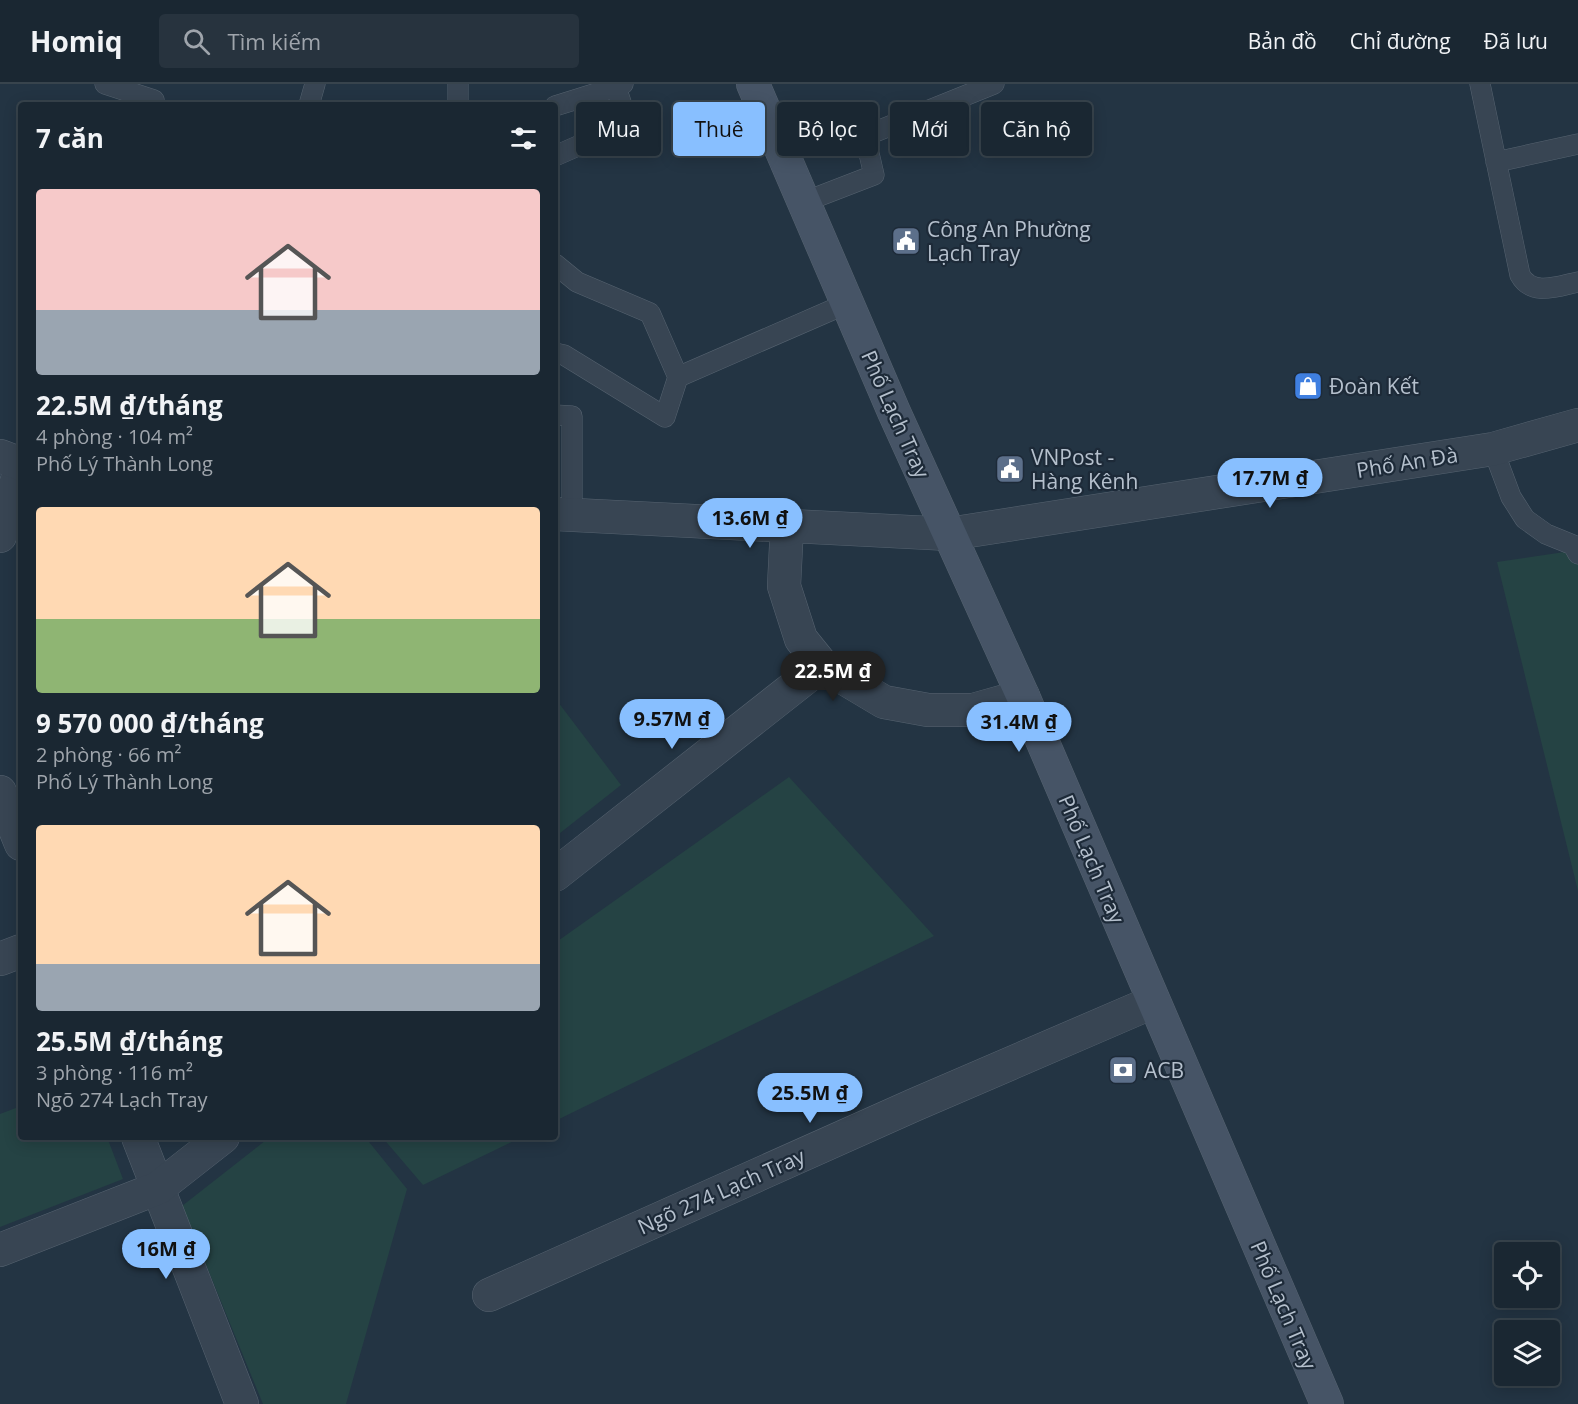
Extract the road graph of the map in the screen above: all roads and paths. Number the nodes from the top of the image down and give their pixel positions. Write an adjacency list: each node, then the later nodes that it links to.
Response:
1 (105, 84): 8 (lane)
2 (315, 84): 9 (lane)
3 (458, 84): 10 (lane)
4 (753, 84): 15 (main road, Phố Lạch Tray)
5 (994, 84): 15 (lane)
6 (1480, 84): 14 (lane)
7 (619, 86): 11 (lane); 13 (lane)
8 (155, 96)
9 (310, 102)
10 (458, 102)
11 (558, 105)
12 (1578, 144): 14 (lane)
13 (558, 155)
14 (1496, 162): 17 (lane)
15 (804, 202): 18 (main road, Phố Lạch Tray)
16 (558, 266): 20 (lane)
17 (1578, 282)
18 (848, 303): 20 (lane); 29 (main road, Phố Lạch Tray)
19 (558, 354): 20 (lane)
20 (678, 377)
21 (558, 415): 27 (lane)
22 (1578, 425): 23 (street, Phố An Đà)
23 (1493, 449): 29 (street, Phố An Đà); 31 (lane)
24 (0, 456): 25 (street)
25 (18, 464)
26 (18, 475): 30 (street)
27 (564, 514): 28 (street, Phố An Đà)
28 (787, 526): 29 (street, Phố An Đà); 32 (street)
29 (948, 534): 33 (main road, Phố Lạch Tray)
30 (0, 537)
31 (1578, 554)
32 (822, 665): 33 (street); 36 (street)
33 (1023, 696): 39 (main road, Phố Lạch Tray)
34 (0, 792): 35 (street)
35 (18, 837)
36 (558, 873)
37 (18, 952): 38 (street)
38 (0, 959)
39 (1153, 1002): 44 (street, Ngõ 274 Lạch Tray); 46 (main road, Phố Lạch Tray)
40 (139, 1140): 42 (street)
41 (219, 1140): 42 (street)
42 (158, 1188): 43 (street); 45 (street)
43 (0, 1250)
44 (489, 1295)
45 (242, 1404)
46 (1327, 1404)

